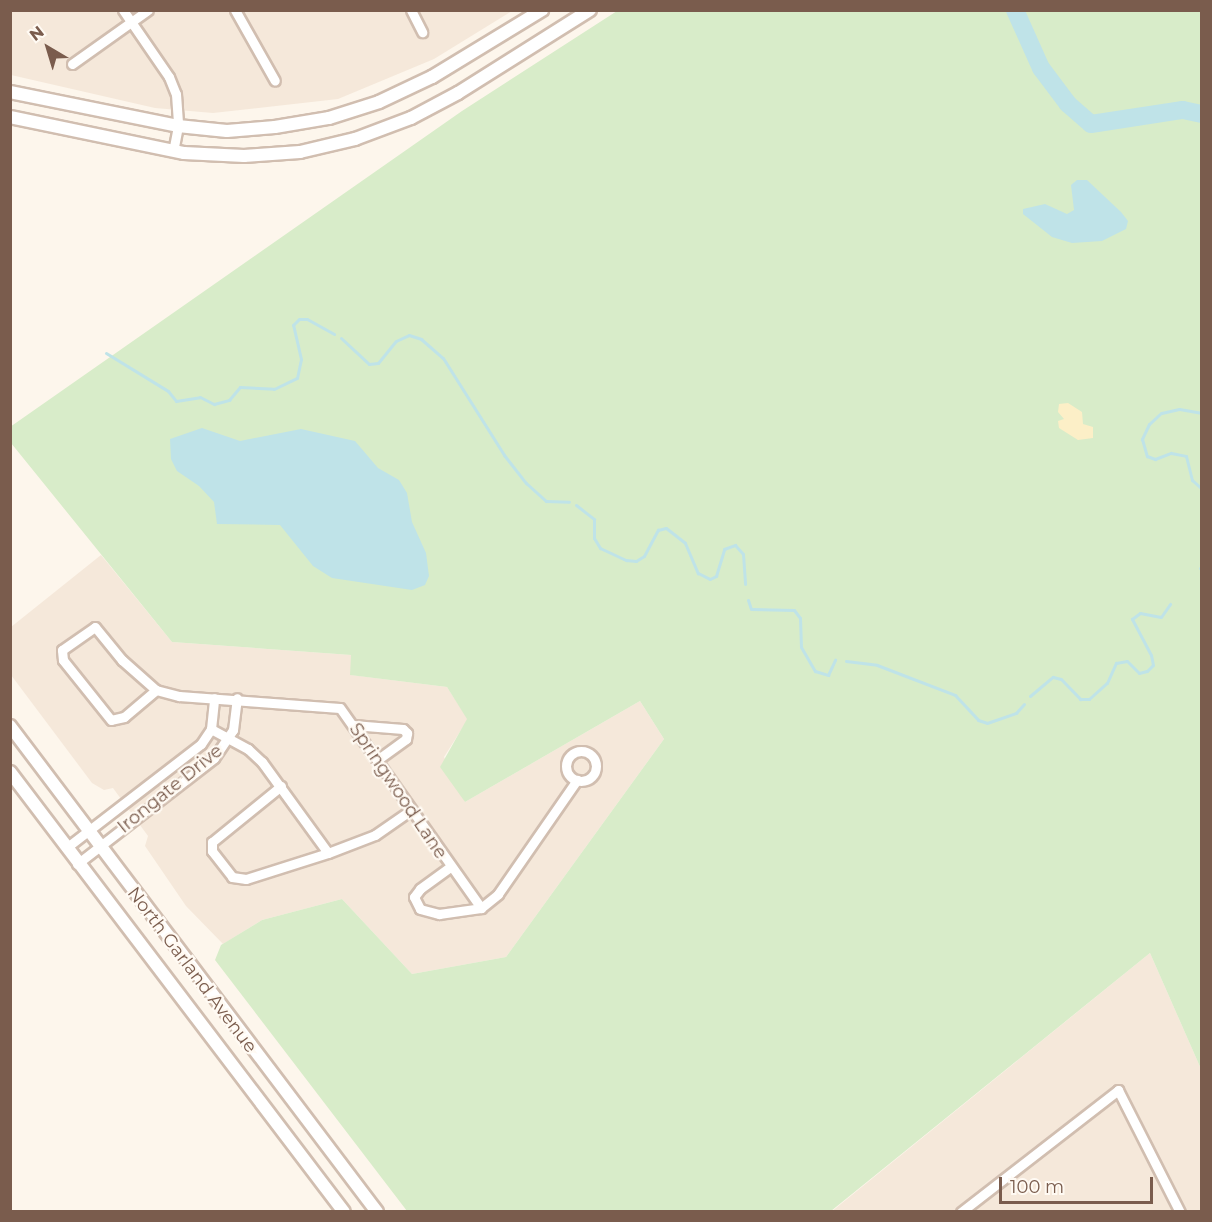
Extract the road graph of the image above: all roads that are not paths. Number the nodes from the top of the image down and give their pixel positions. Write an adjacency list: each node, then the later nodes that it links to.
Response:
1 (123, 10): 7 (street)
2 (148, 10): 7 (street)
3 (235, 10): 10 (street)
4 (411, 10): 8 (street)
5 (542, 10): 13 (main road)
6 (590, 10): 14 (main road)
7 (132, 22): 9 (street); 13 (street)
8 (422, 32)
9 (72, 64)
10 (275, 81)
11 (10, 92): 13 (main road)
12 (10, 117): 14 (main road)
13 (178, 126): 14 (street)
14 (173, 151)
15 (156, 690): 15 (street); 16 (street, Springwood Lane)
16 (214, 698): 17 (street, Springwood Lane); 20 (street, Irongate Drive)
17 (237, 698): 18 (street, Springwood Lane); 21 (street, Irongate Drive)
18 (353, 725): 22 (street, Springwood Lane); 22 (street)
19 (10, 726): 27 (main road, North Garland Avenue)
20 (211, 729): 21 (street); 27 (street, Irongate Drive)
21 (230, 738): 25 (street); 28 (street, Irongate Drive)
22 (377, 760): 26 (street, Springwood Lane)
23 (10, 772): 29 (main road, North Garland Avenue)
24 (577, 780): 33 (street)
25 (281, 786): 30 (street); 30 (street)
26 (411, 810): 30 (street); 32 (street, Springwood Lane)
27 (87, 831): 28 (main road, North Garland Avenue); 29 (street, Irongate Drive)
28 (98, 847): 31 (street, Irongate Drive); 35 (main road, North Garland Avenue)
29 (66, 848): 31 (main road, North Garland Avenue)
30 (328, 853)
31 (77, 864): 34 (main road, North Garland Avenue)
32 (450, 867): 33 (street, Springwood Lane); 33 (street)
33 (482, 908)
34 (344, 1212)
35 (377, 1212)
36 (961, 1212): 37 (street)
37 (1180, 1212)

